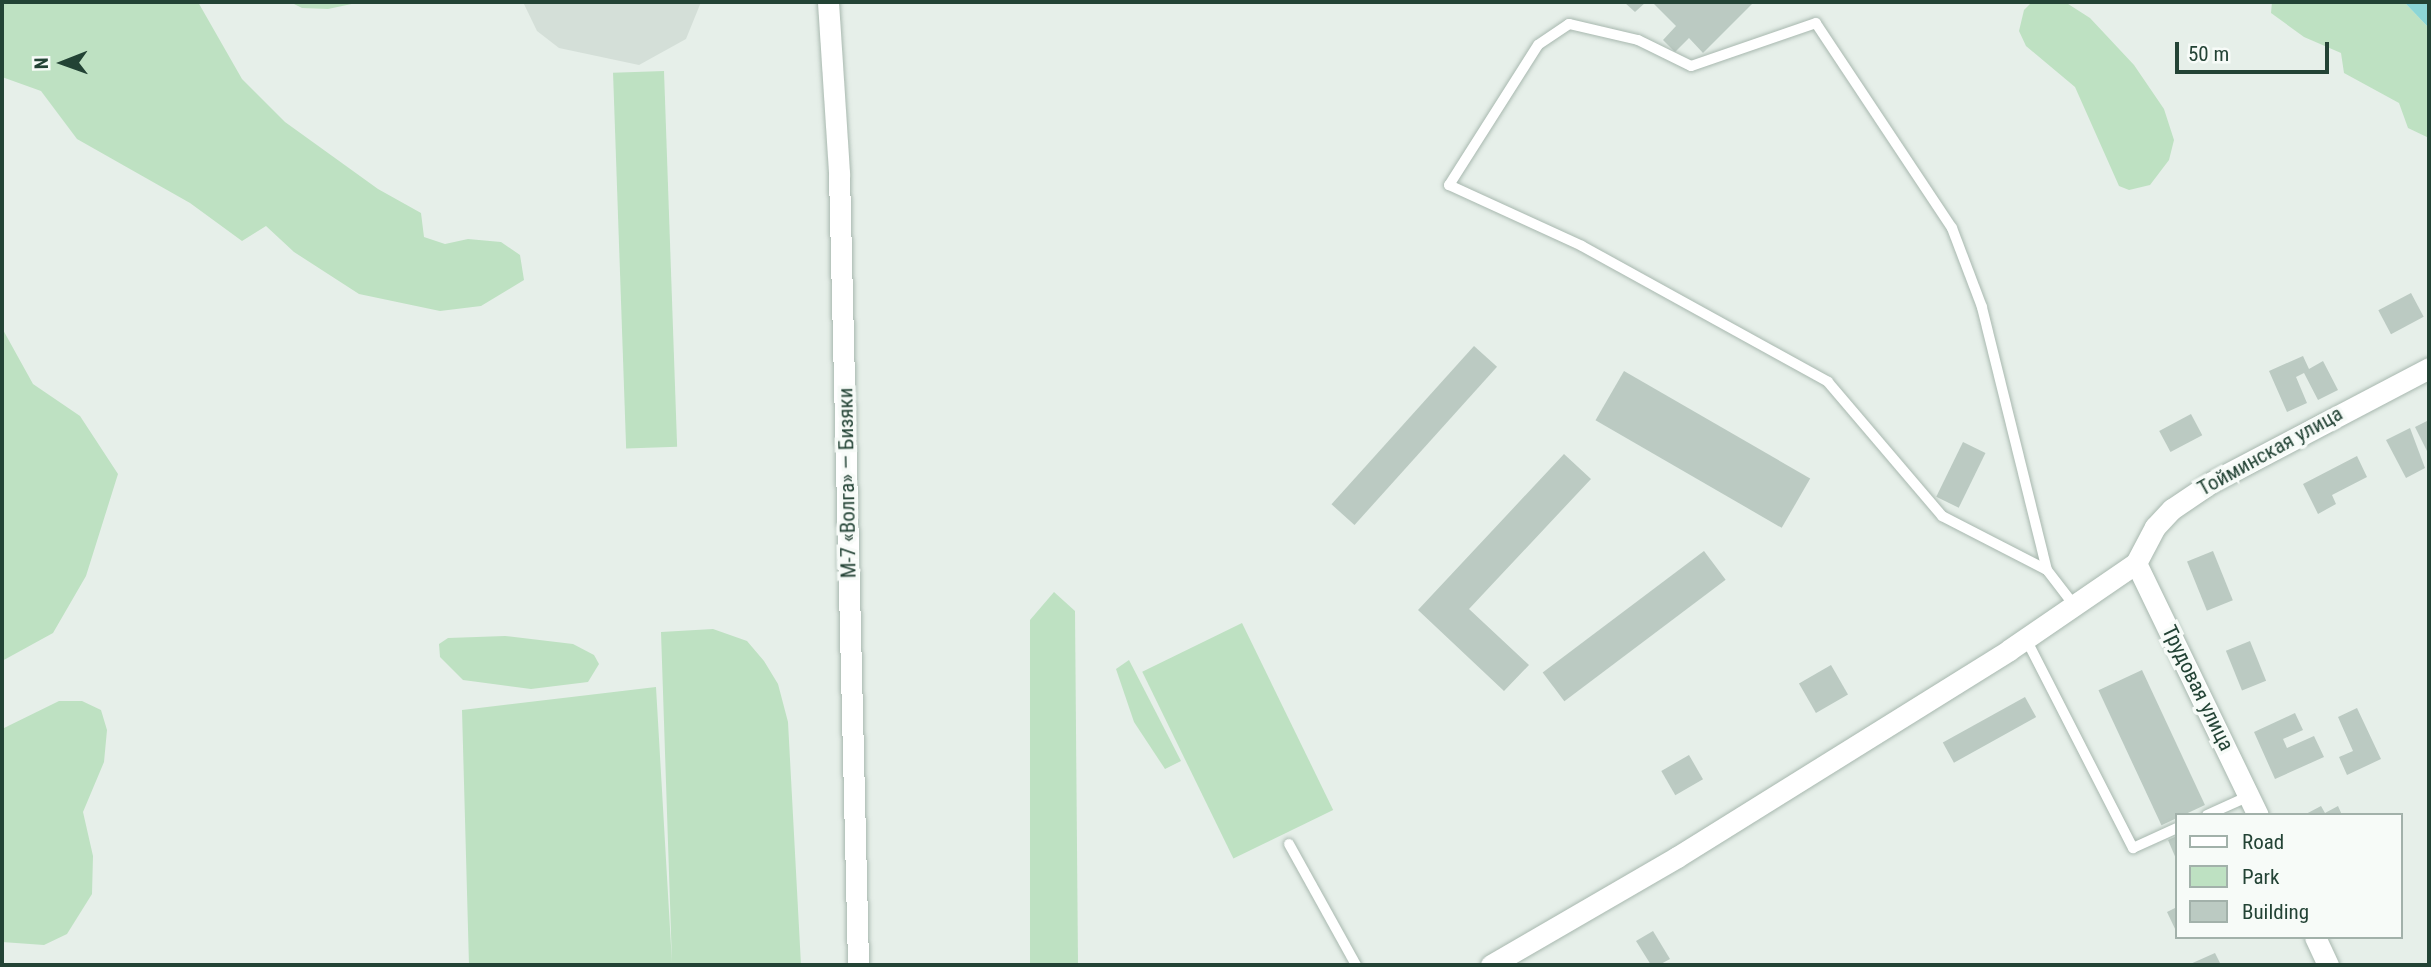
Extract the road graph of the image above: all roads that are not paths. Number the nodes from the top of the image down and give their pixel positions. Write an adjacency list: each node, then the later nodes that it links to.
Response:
1 (828, 2): 12 (street, М-7 «Волга» — Бизяки)
2 (2429, 368): 3 (street, Тойминская улица)
3 (2136, 563): 5 (street); 7 (street, Трудовая улица)
4 (2047, 570): 4 (lane); 5 (lane)
5 (2074, 605): 6 (street)
6 (2026, 639): 9 (lane); 14 (street)
7 (2253, 805): 8 (lane)
8 (2216, 813)
9 (2176, 828)
10 (1289, 844): 13 (lane)
11 (2316, 939): 15 (street)
12 (859, 965)
13 (1356, 965)
14 (1491, 965)
15 (2328, 965)

